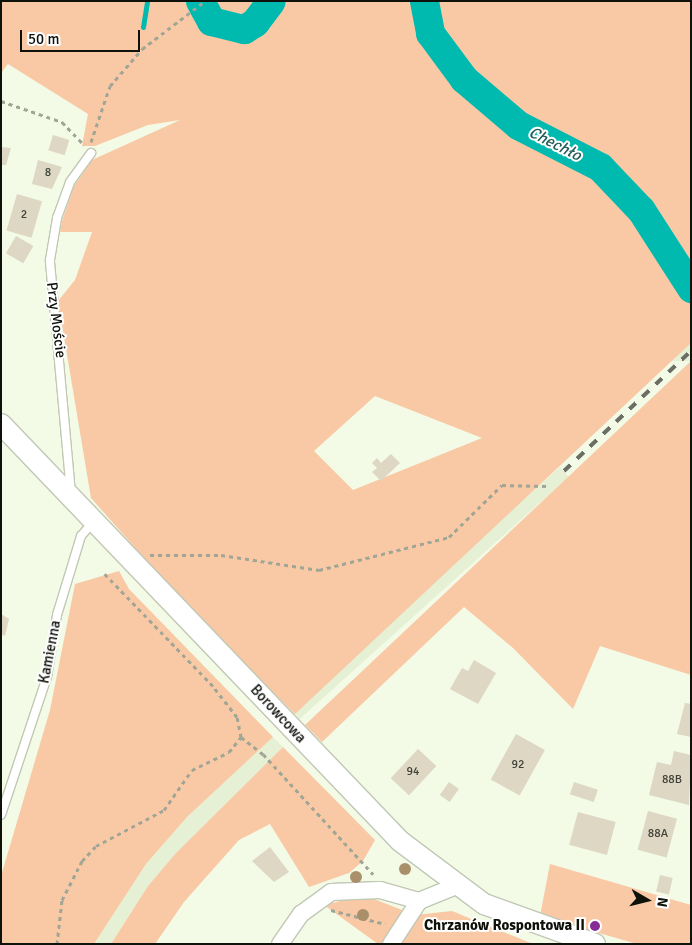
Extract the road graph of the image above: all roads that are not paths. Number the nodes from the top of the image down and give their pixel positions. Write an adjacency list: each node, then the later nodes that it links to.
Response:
1 (91, 152): 3 (lane, Przy Moście)
2 (1, 424): 3 (street, Borowcowa)
3 (71, 498): 4 (street, Borowcowa)
4 (94, 521): 5 (lane, Kamienna); 6 (street, Borowcowa)
5 (1, 815)
6 (456, 886): 7 (street); 10 (street, Borowcowa)
7 (419, 901): 8 (street); 9 (street)
8 (280, 944)
9 (391, 944)
10 (596, 944)

